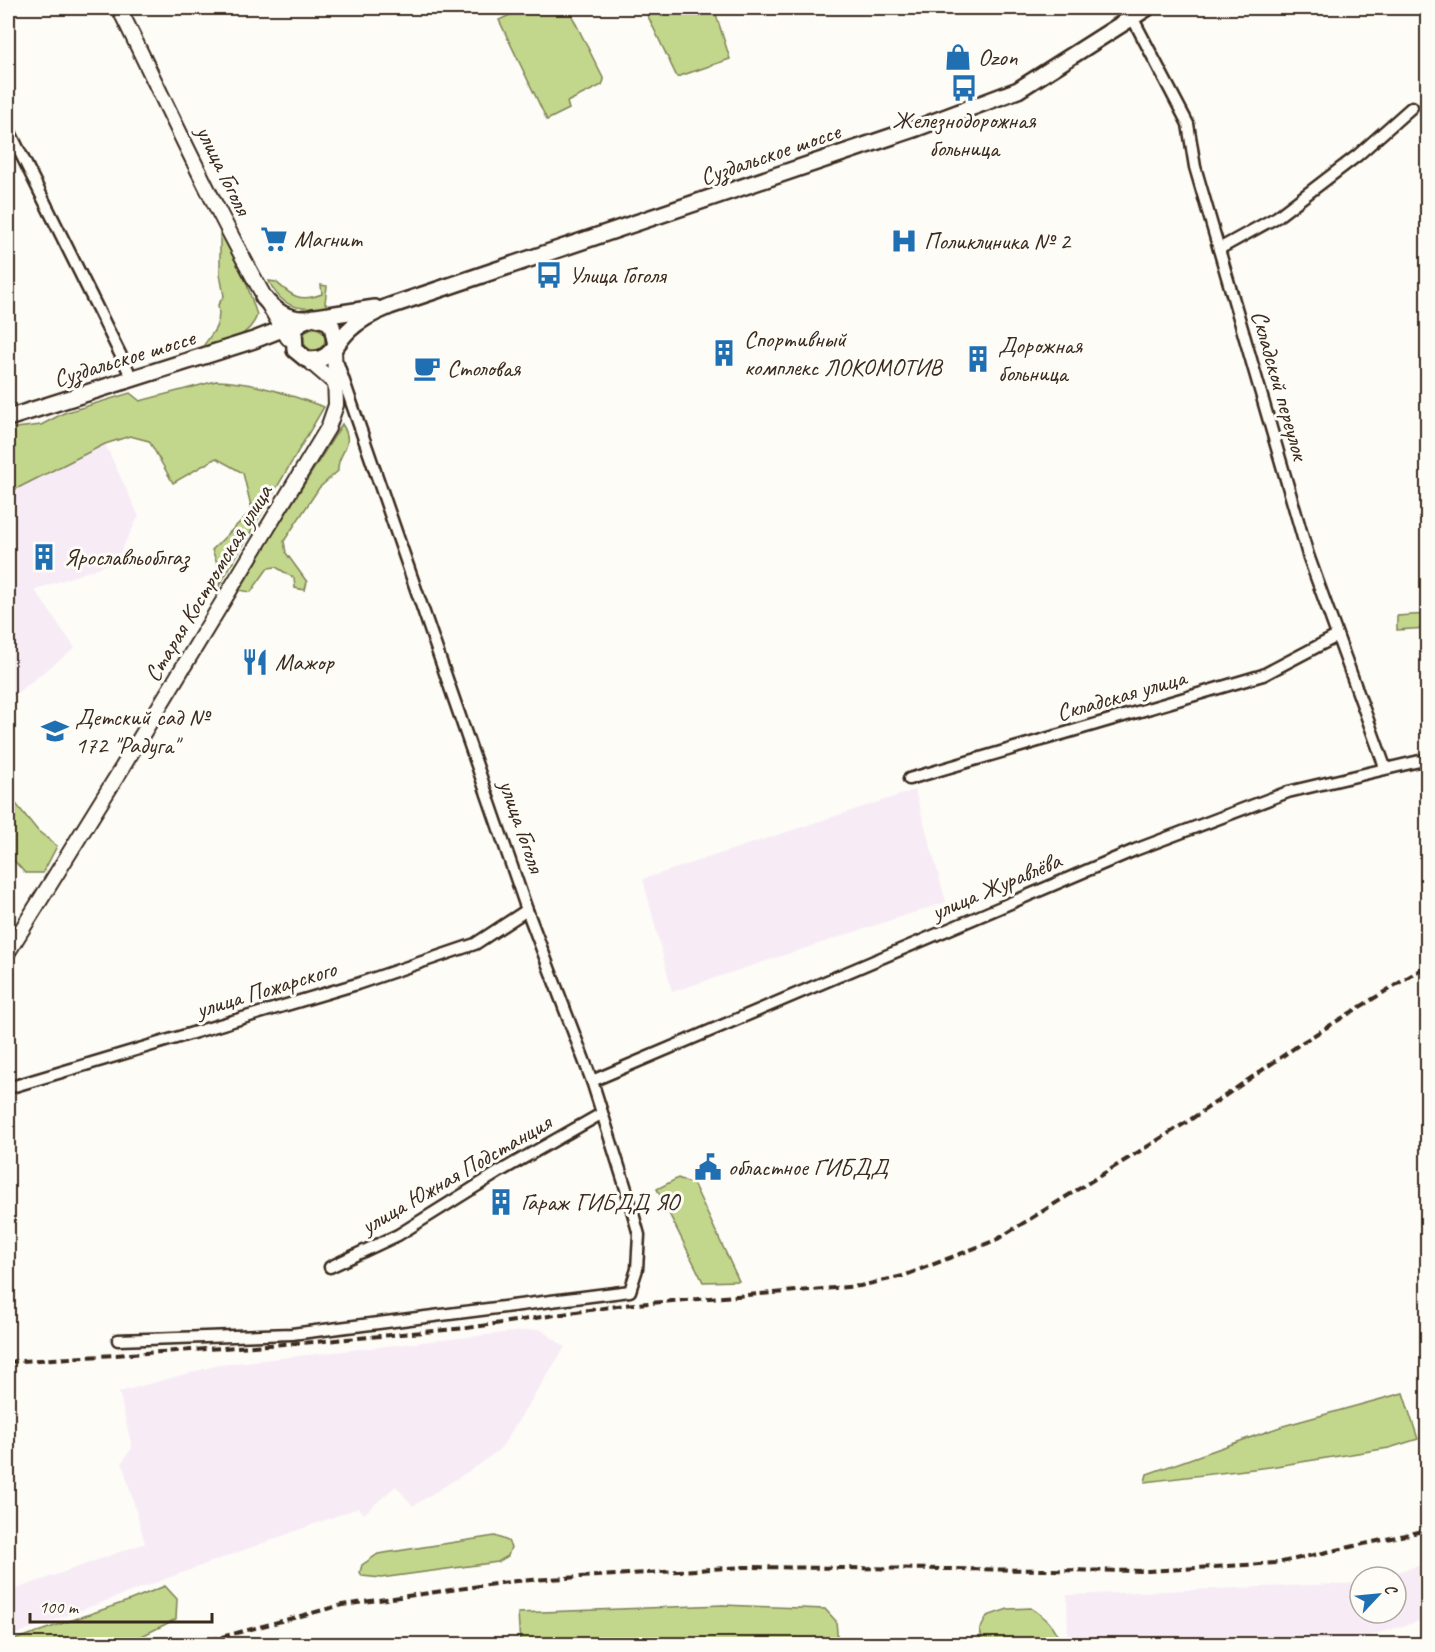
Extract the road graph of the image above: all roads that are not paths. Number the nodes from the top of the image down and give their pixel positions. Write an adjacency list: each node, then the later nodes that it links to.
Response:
1 (119, 8): 7 (street, улица Гоголя)
2 (1147, 8): 3 (main road, Суздальское шоссе)
3 (1132, 17): 6 (street, Складской переулок); 8 (main road, Суздальское шоссе)
4 (1412, 107): 6 (street)
5 (8, 128): 15 (street)
6 (1219, 249): 19 (street, Складской переулок)
7 (263, 297): 9 (main road); 10 (street, улица Гоголя); 11 (street)
8 (390, 306): 9 (main road, Суздальское шоссе); 12 (main road, Суздальское шоссе)
9 (307, 319): 10 (main road, Суздальское шоссе); 12 (main road); 13 (main road)
10 (283, 329): 11 (main road, Суздальское шоссе); 13 (street, улица Гоголя)
11 (255, 340): 13 (main road, Суздальское шоссе); 15 (main road, Суздальское шоссе)
12 (335, 349): 14 (main road); 16 (street, Старая Костромская улица); 17 (street, улица Гоголя)
13 (295, 350): 14 (main road)
14 (308, 360): 16 (street, улица Гоголя)
15 (132, 378): 18 (main road, Суздальское шоссе)
16 (337, 385): 17 (street, улица Гоголя); 24 (street, Старая Костромская улица)
17 (351, 400): 23 (street, улица Гоголя)
18 (8, 418)
19 (1337, 636): 21 (street, Складской переулок); 22 (street, Складская улица)
20 (1428, 759): 21 (street, улица Журавлёва)
21 (1385, 767): 25 (street, улица Журавлёва)
22 (909, 779)
23 (527, 910): 25 (street, улица Гоголя); 26 (street, улица Пожарского)
24 (8, 952)
25 (592, 1081): 27 (street, улица Гоголя)
26 (8, 1088)
27 (600, 1114): 28 (street, улица Южная Подстанция); 29 (street, улица Гоголя)
28 (330, 1267)
29 (118, 1340)

